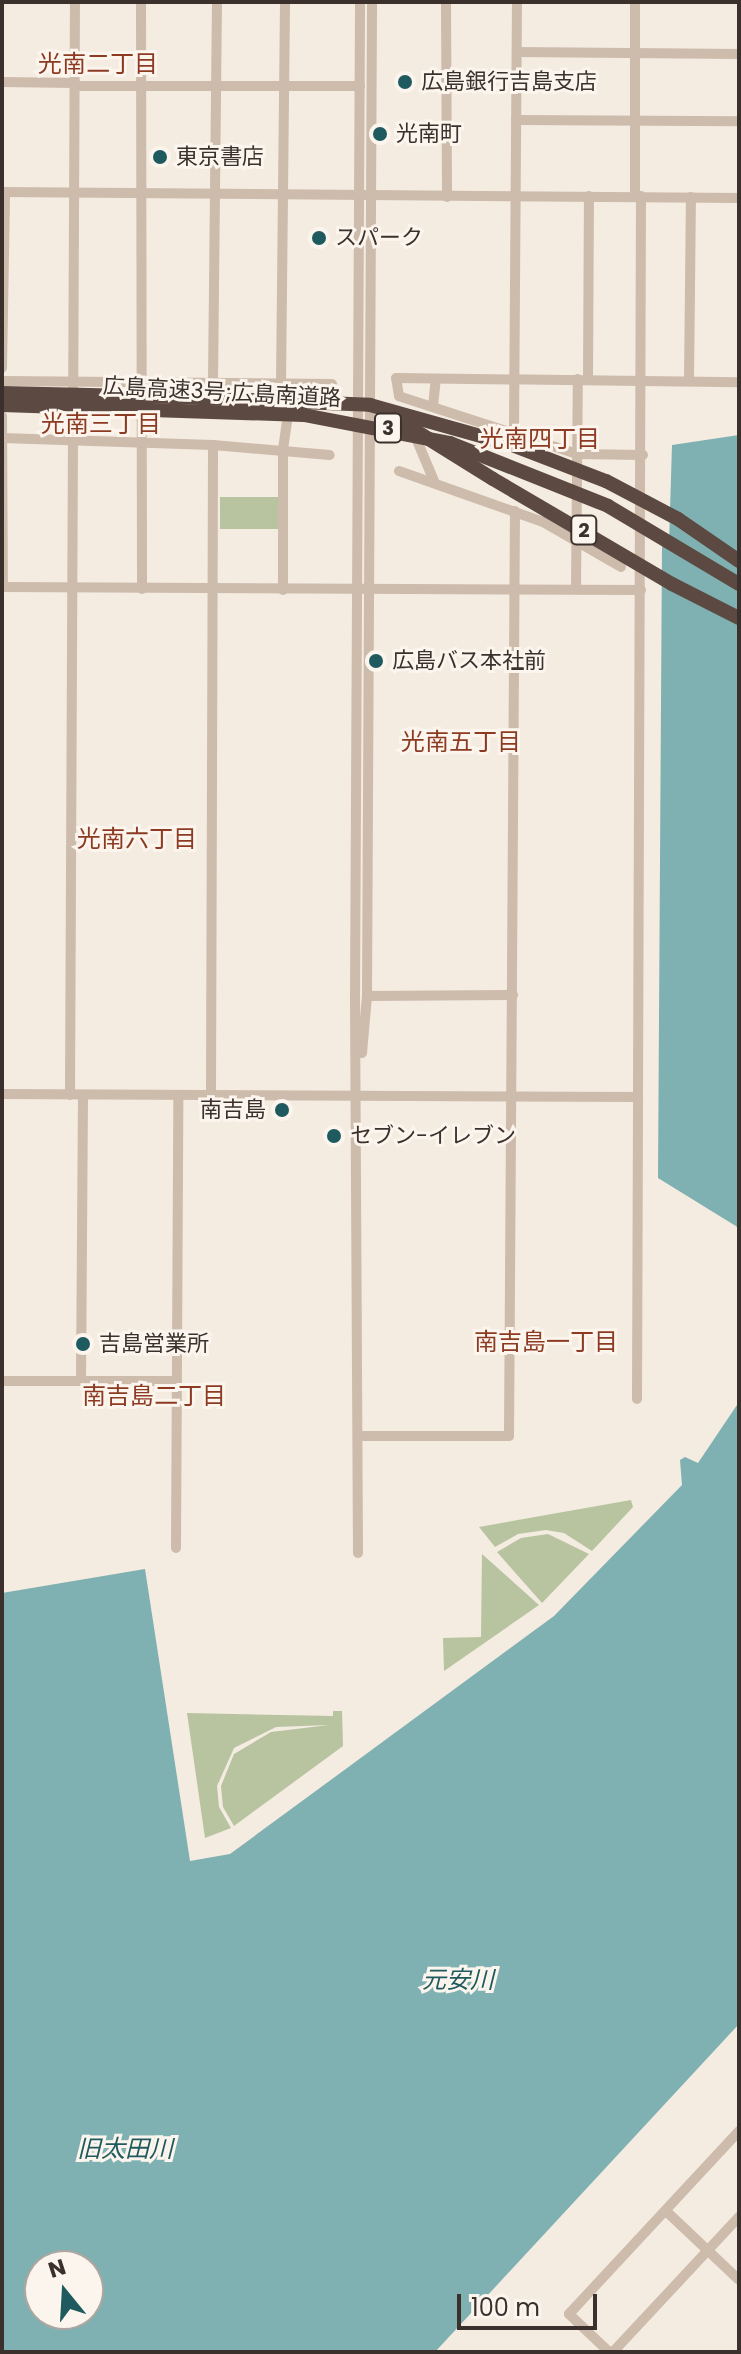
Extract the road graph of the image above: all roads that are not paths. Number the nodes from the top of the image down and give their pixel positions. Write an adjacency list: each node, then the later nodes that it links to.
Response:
1 (75, 2): 14 (street)
2 (141, 2): 15 (street)
3 (217, 2): 16 (street)
4 (285, 2): 17 (street)
5 (360, 2): 18 (street)
6 (372, 2): 29 (street)
7 (446, 2): 30 (street)
8 (517, 2): 10 (street)
9 (635, 2): 11 (street)
10 (517, 52): 11 (street); 19 (street)
11 (635, 53): 12 (street); 20 (street)
12 (739, 54)
13 (2, 82): 14 (street)
14 (75, 84): 15 (street); 23 (street)
15 (141, 86): 16 (street); 24 (street)
16 (216, 86): 17 (street); 25 (street)
17 (283, 86): 18 (street); 26 (street)
18 (360, 86): 29 (street)
19 (516, 120): 20 (street); 31 (street)
20 (634, 120): 21 (street); 28 (street)
21 (739, 121)
22 (4, 192): 23 (street); 34 (street)
23 (74, 192): 24 (street); 41 (street)
24 (142, 192): 25 (street); 44 (street)
25 (215, 194): 26 (street); 42 (street)
26 (286, 194): 29 (street); 45 (street)
27 (589, 196): 28 (street); 31 (street); 37 (street)
28 (638, 196): 32 (street); 38 (street)
29 (367, 197): 30 (street); 50 (street)
30 (447, 197): 31 (street)
31 (517, 197): 36 (street)
32 (691, 197): 33 (street); 40 (street)
33 (739, 198)
34 (2, 368)
35 (436, 379): 36 (street); 51 (street); 51 (street)
36 (515, 379): 37 (street); 54 (street)
37 (583, 379): 38 (street); 60 (street)
38 (643, 380): 40 (street); 62 (street)
39 (2, 381): 41 (street)
40 (689, 381): 43 (street)
41 (73, 382): 44 (street); 56 (street)
42 (213, 382): 44 (street); 45 (street)
43 (739, 382)
44 (143, 383): 57 (street)
45 (281, 384): 46 (street); 48 (street)
46 (332, 384)
47 (2, 393): 48 (highway, 2, bridge)
48 (300, 401): 50 (highway, 2); 59 (street)
49 (2, 405): 69 (highway, 広島高速3号;広島南道路 / 3, bridge)
50 (363, 405): 53 (highway, 2); 74 (street); 75 (street)
51 (428, 405): 53 (street); 54 (street)
52 (2, 416): 55 (street)
53 (408, 420): 64 (street); 67 (highway, 2, bridge); 80 (highway, 2, bridge)
54 (514, 429): 60 (street)
55 (2, 438): 56 (street); 70 (street)
56 (73, 441): 57 (street); 71 (street)
57 (141, 441): 58 (street); 72 (street)
58 (213, 445): 59 (street); 73 (street)
59 (283, 449): 61 (street); 78 (street)
60 (577, 454): 62 (street); 66 (street)
61 (330, 455)
62 (643, 455): 79 (street)
63 (399, 471): 64 (street)
64 (434, 481): 65 (street)
65 (515, 511): 66 (street); 76 (street)
66 (579, 540): 68 (street); 77 (street)
67 (739, 561)
68 (621, 567)
69 (739, 584)
70 (3, 587): 71 (street)
71 (73, 588): 72 (street); 85 (street)
72 (142, 589): 73 (street)
73 (212, 589): 78 (street); 84 (street)
74 (356, 589): 75 (street); 78 (street); 88 (street)
75 (369, 589): 76 (street); 82 (street)
76 (516, 589): 77 (street); 81 (street)
77 (576, 589): 79 (street)
78 (283, 590)
79 (641, 590): 90 (street)
80 (739, 618)
81 (513, 995): 82 (street); 89 (street)
82 (367, 996): 88 (street)
83 (2, 1094): 85 (street)
84 (211, 1094): 87 (street); 88 (street)
85 (70, 1095): 86 (street)
86 (83, 1095): 87 (street); 92 (street)
87 (178, 1095): 93 (street)
88 (359, 1095): 89 (street); 95 (street)
89 (510, 1096): 90 (street); 95 (street)
90 (638, 1097): 94 (street)
91 (2, 1381): 92 (street)
92 (81, 1381): 93 (street)
93 (177, 1381): 96 (street)
94 (637, 1399)
95 (358, 1436): 97 (street)
96 (176, 1548)
97 (358, 1553)
98 (739, 2131): 99 (street)
99 (666, 2211): 101 (street); 103 (street)
100 (739, 2217): 101 (street)
101 (708, 2250): 102 (street); 103 (street)
102 (739, 2280)
103 (611, 2352)

